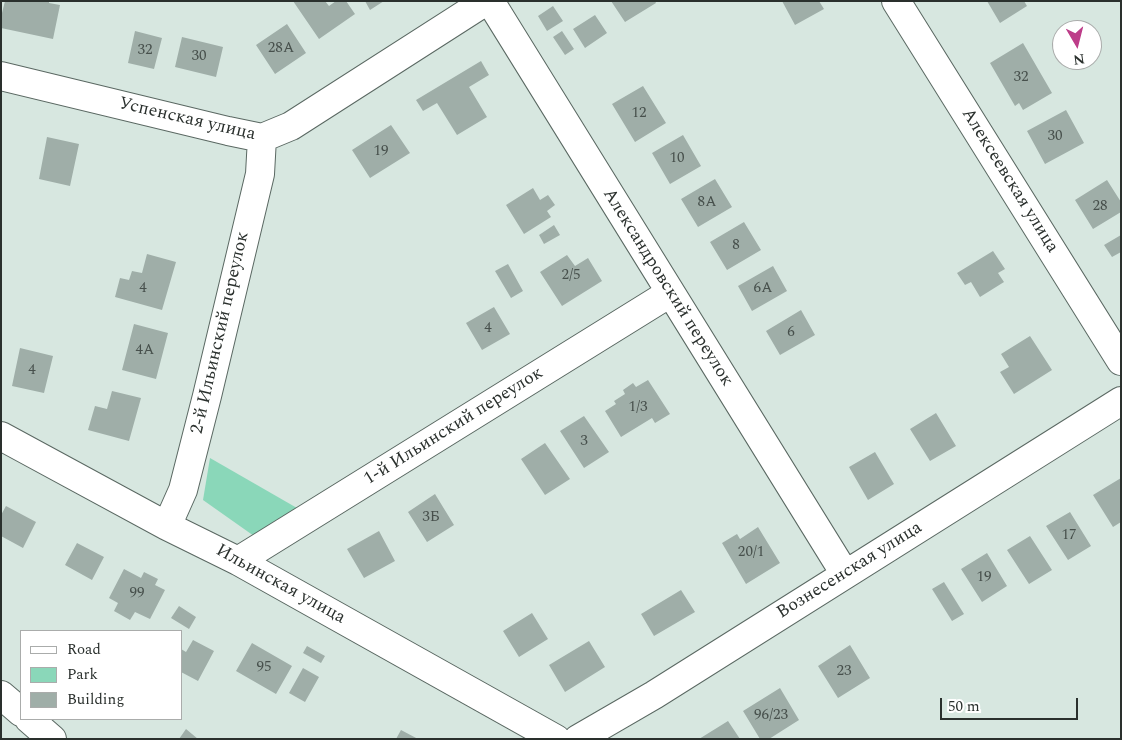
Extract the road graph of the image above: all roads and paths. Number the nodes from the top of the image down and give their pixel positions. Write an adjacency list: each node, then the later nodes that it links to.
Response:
1 (486, 1): 5 (street, Успенская улица)
2 (490, 1): 6 (street, Александровский переулок)
3 (896, 1): 7 (street, Алексеевская улица)
4 (1, 76): 5 (street, Успенская улица)
5 (262, 138): 10 (street, 2-й Ильинский переулок)
6 (670, 293): 11 (street, 1-й Ильинский переулок); 12 (street, Александровский переулок)
7 (1121, 361)
8 (1121, 401): 12 (street, Вознесенская улица)
9 (1, 436): 10 (street, Ильинская улица)
10 (167, 526): 11 (street, Ильинская улица)
11 (238, 561): 17 (street, Ильинская улица)
12 (845, 574): 18 (street, Вознесенская улица)
13 (1, 695): 14 (street)
14 (20, 711)
15 (30, 720): 16 (street)
16 (52, 739)
17 (556, 739)
18 (578, 739)

